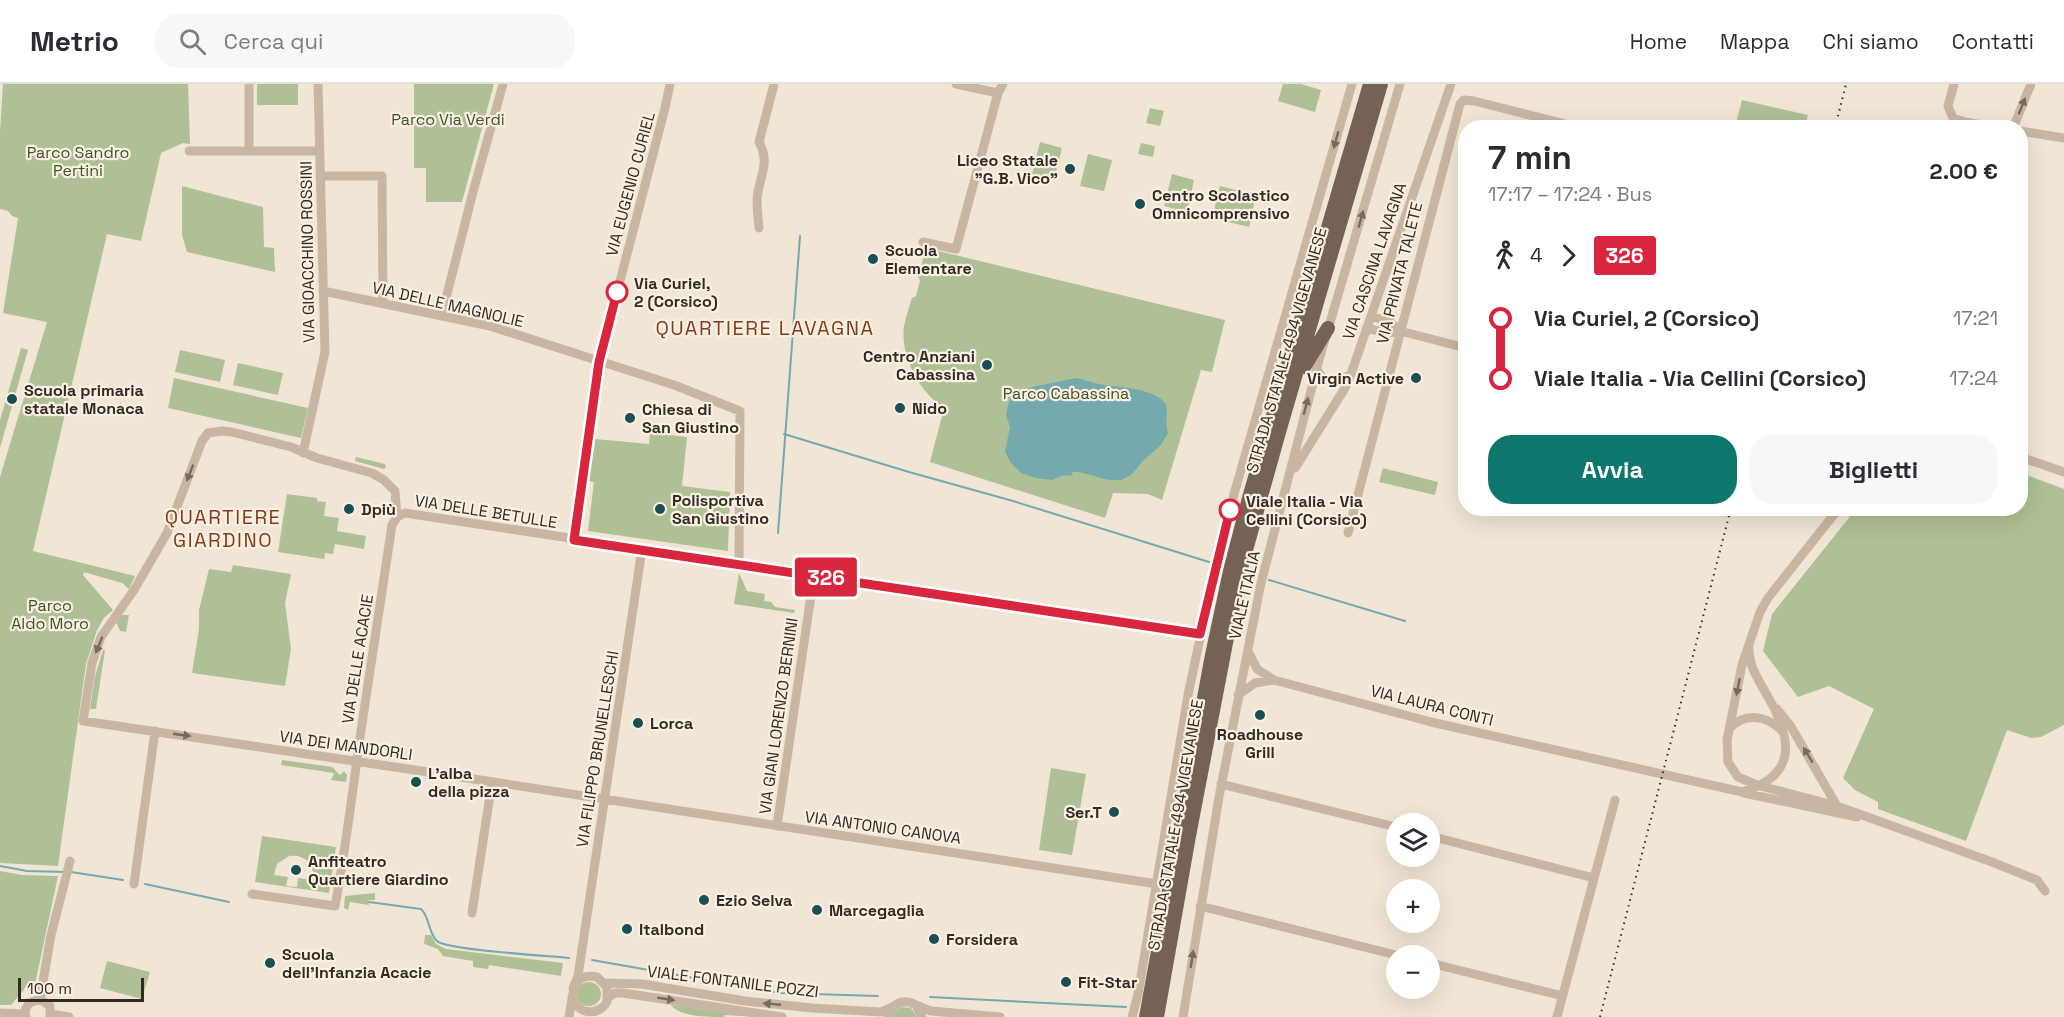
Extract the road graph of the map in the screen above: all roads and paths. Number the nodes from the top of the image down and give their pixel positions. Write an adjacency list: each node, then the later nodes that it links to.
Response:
1 (249, 84): 21 (street)
2 (318, 84): 22 (street, VIA GIOACCHINO ROSSINI)
3 (503, 84): 28 (street)
4 (774, 84): 24 (street)
5 (956, 84): 14 (street)
6 (1352, 84): 51 (street, VIALE ITALIA, one-way to 51)
7 (1370, 84): 61 (main road, STRADA STATALE 494 VIGEVANESE)
8 (1381, 84): 40 (main road, STRADA STATALE 494 VIGEVANESE)
9 (1400, 84): 30 (street, VIALE ITALIA, one-way to 9)
10 (1451, 84): 29 (street, VIA CASCINA LAVAGNA)
11 (1954, 84): 16 (street)
12 (2031, 84): 17 (street, one-way to 12)
13 (667, 85): 34 (street, VIA EUGENIO CURIEL)
14 (1000, 88): 25 (street)
15 (1549, 120): 32 (street, VIA PRIVATA TALETE)
16 (1959, 120)
17 (2016, 120)
18 (2028, 132): 19 (street)
19 (2064, 138)
20 (189, 151): 21 (street)
21 (249, 151): 22 (street)
22 (320, 151): 23 (street, VIA GIOACCHINO ROSSINI)
23 (321, 176): 26 (street, VIA GIOACCHINO ROSSINI); 27 (street)
24 (759, 228)
25 (923, 242)
26 (323, 291): 27 (street, VIA DELLE MAGNOLIE); 39 (street, VIA GIOACCHINO ROSSINI)
27 (382, 303): 28 (street, VIA DELLE MAGNOLIE)
28 (442, 314): 34 (street, VIA DELLE MAGNOLIE)
29 (1371, 316): 31 (street, VIA CASCINA LAVAGNA); 32 (street)
30 (1328, 328): 35 (street, VIALE ITALIA); 40 (main road)
31 (1367, 328): 32 (street); 36 (street, VIA CASCINA LAVAGNA)
32 (1400, 331): 33 (street); 46 (street, VIA PRIVATA TALETE)
33 (1458, 346)
34 (599, 362): 47 (street, VIA EUGENIO CURIEL); 49 (street, VIA DELLE MAGNOLIE)
35 (1316, 368): 36 (street); 37 (street, VIALE ITALIA, one-way to 35)
36 (1352, 374): 38 (street, VIA CASCINA LAVAGNA)
37 (1298, 436): 38 (street); 43 (street, VIALE ITALIA)
38 (1311, 440): 43 (street, VIA CASCINA LAVAGNA)
39 (303, 453): 45 (street, VIA DELLE ACACIE); 58 (street, VIA DEI MANDORLI, one-way to 58)
40 (1272, 456): 104 (main road, STRADA STATALE 494 VIGEVANESE)
41 (2028, 460): 42 (street)
42 (2064, 472)
43 (1288, 483): 53 (street, VIALE ITALIA)
44 (1833, 516): 52 (street)
45 (397, 517): 47 (street, VIA DELLE BETULLE); 60 (street, VIA DELLE ACACIE)
46 (1348, 533)
47 (574, 540): 48 (street, VIA DELLE BETULLE)
48 (642, 549): 49 (street, VIA DELLE BETULLE); 65 (street, VIA FILIPPO BRUNELLESCHI)
49 (739, 564): 50 (street, VIA DELLE BETULLE)
50 (814, 575): 51 (street, VIA DELLE BETULLE); 70 (street, VIA GIAN LORENZO BERNINI)
51 (1200, 634): 71 (street, VIALE ITALIA)
52 (1749, 646): 56 (street); 57 (street, one-way to 57)
53 (1247, 649): 54 (street, VIA LAURA CONTI); 55 (street, VIALE ITALIA)
54 (1274, 680): 55 (street); 64 (street, VIA LAURA CONTI)
55 (1238, 695): 63 (street, VIALE ITALIA)
56 (1770, 700): 59 (street); 67 (street, one-way to 56)
57 (1729, 729): 59 (street); 67 (street)
58 (155, 732): 60 (street, VIA DEI MANDORLI, one-way to 60); 75 (street)
59 (1784, 736): 64 (street)
60 (357, 762): 62 (street, VIA DEI MANDORLI); 78 (street, VIA DELLE ACACIE)
61 (1192, 763): 71 (street, VIALE ITALIA); 97 (main road, STRADA STATALE 494 VIGEVANESE)
62 (492, 782): 65 (street, VIA DEI MANDORLI); 80 (street)
63 (1221, 784): 69 (street); 79 (street, VIALE ITALIA)
64 (1742, 792): 68 (street, VIA LAURA CONTI)
65 (604, 799): 70 (street, VIA ANTONIO CANOVA); 82 (street, VIA FILIPPO BRUNELLESCHI)
66 (1615, 800): 74 (street)
67 (1838, 806): 68 (street)
68 (1873, 819): 77 (street)
69 (1386, 825)
70 (777, 826): 76 (street, VIA ANTONIO CANOVA)
71 (1165, 836): 76 (street, VIALE ITALIA)
72 (1440, 839): 74 (street)
73 (70, 861): 89 (street)
74 (1594, 878): 87 (street)
75 (134, 884)
76 (1156, 884): 97 (street, VIALE ITALIA)
77 (2045, 891)
78 (252, 894)
79 (1200, 906): 81 (street); 105 (street, VIALE ITALIA, one-way to 79)
80 (472, 914)
81 (1386, 952)
82 (581, 954): 84 (street); 86 (street, VIA FILIPPO BRUNELLESCHI)
83 (1440, 965): 87 (street)
84 (592, 976): 85 (street); 86 (street)
85 (605, 983): 88 (street); 92 (street, VIALE FONTANILE POZZI, one-way to 85)
86 (573, 988): 90 (street)
87 (1563, 996): 106 (street)
88 (609, 997): 94 (street); 100 (street, VIALE FONTANILE POZZI, one-way to 100)
89 (40, 999): 95 (street); 96 (street)
90 (573, 999): 94 (street); 99 (street)
91 (916, 1005): 92 (street, VIALE FONTANILE POZZI); 102 (street); 103 (street, VIALE FONTANILE POZZI)
92 (892, 1007): 101 (street)
93 (0, 1013): 96 (street)
94 (583, 1014)
95 (51, 1015): 98 (street)
96 (25, 1016)
97 (1135, 1016)
98 (69, 1017)
99 (569, 1017)
100 (782, 1017)
101 (888, 1017)
102 (922, 1017)
103 (1000, 1017)
104 (1157, 1017)
105 (1183, 1017)
106 (1557, 1017)

